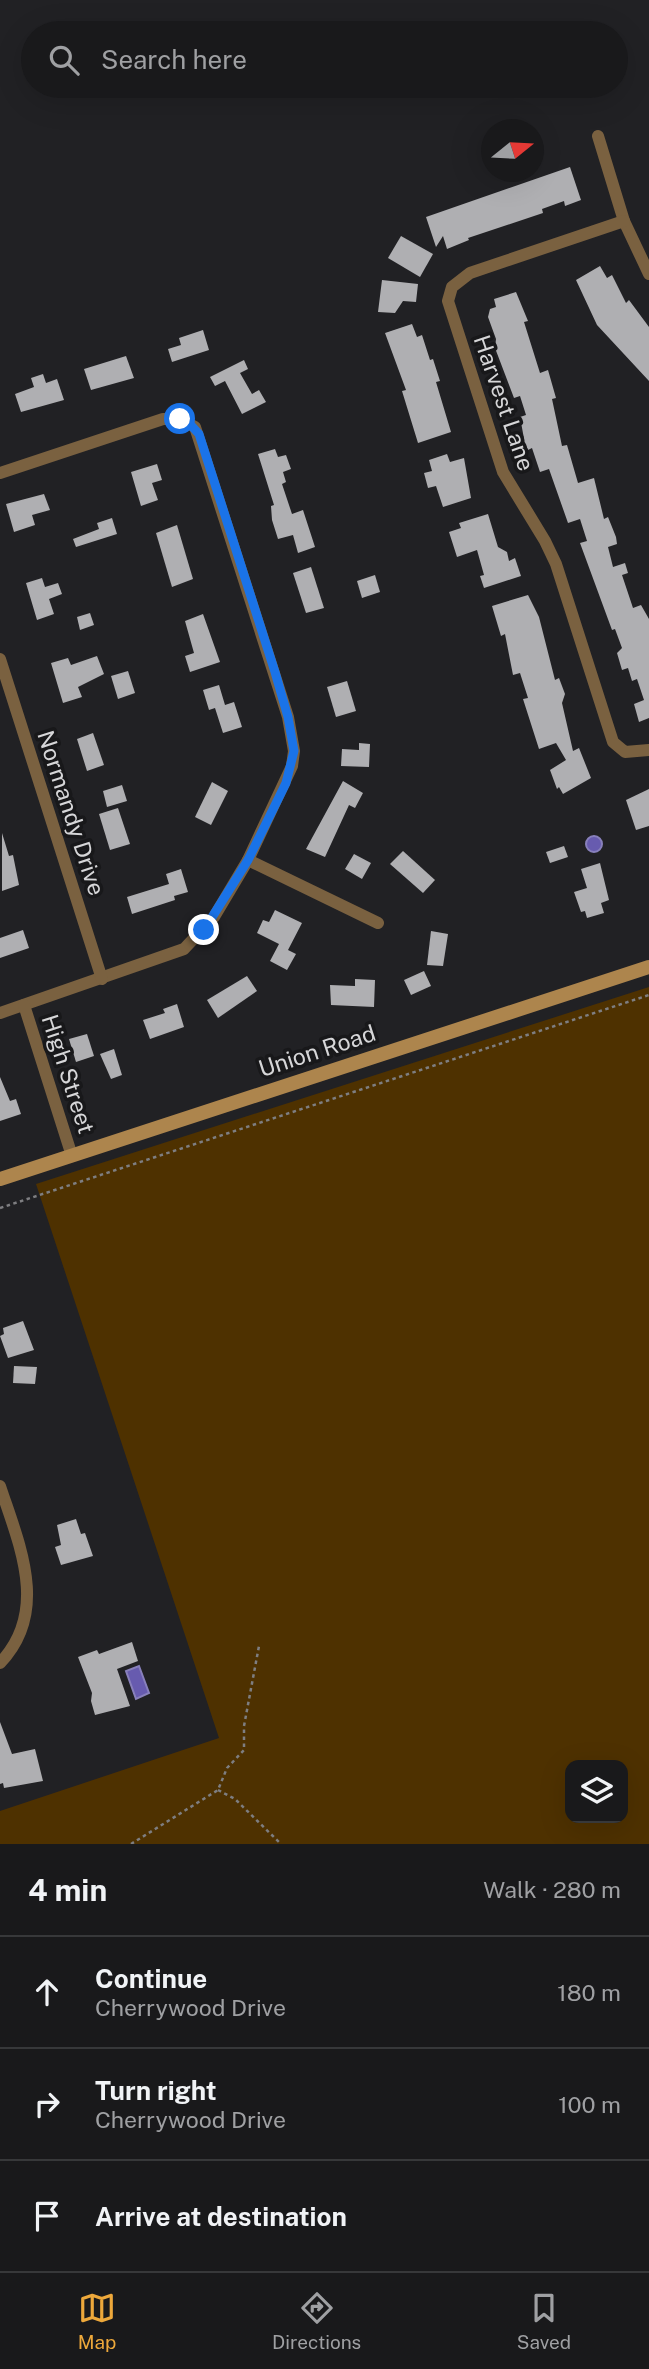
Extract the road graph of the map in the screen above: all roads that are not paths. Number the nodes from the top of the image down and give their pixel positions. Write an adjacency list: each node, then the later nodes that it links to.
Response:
1 (598, 136): 2 (street)
2 (624, 221): 3 (street); 6 (street, Harvest Lane)
3 (649, 274)
4 (0, 473): 7 (street)
5 (0, 659): 10 (street, Normandy Drive)
6 (649, 750)
7 (248, 860): 8 (street); 10 (street)
8 (377, 923)
9 (649, 967): 13 (main road, Union Road)
10 (102, 979): 11 (street)
11 (24, 1005): 12 (street); 13 (street, High Street)
12 (0, 1013)
13 (72, 1156): 14 (main road, Union Road)
14 (0, 1179)
15 (0, 1486): 16 (street)
16 (0, 1664)

